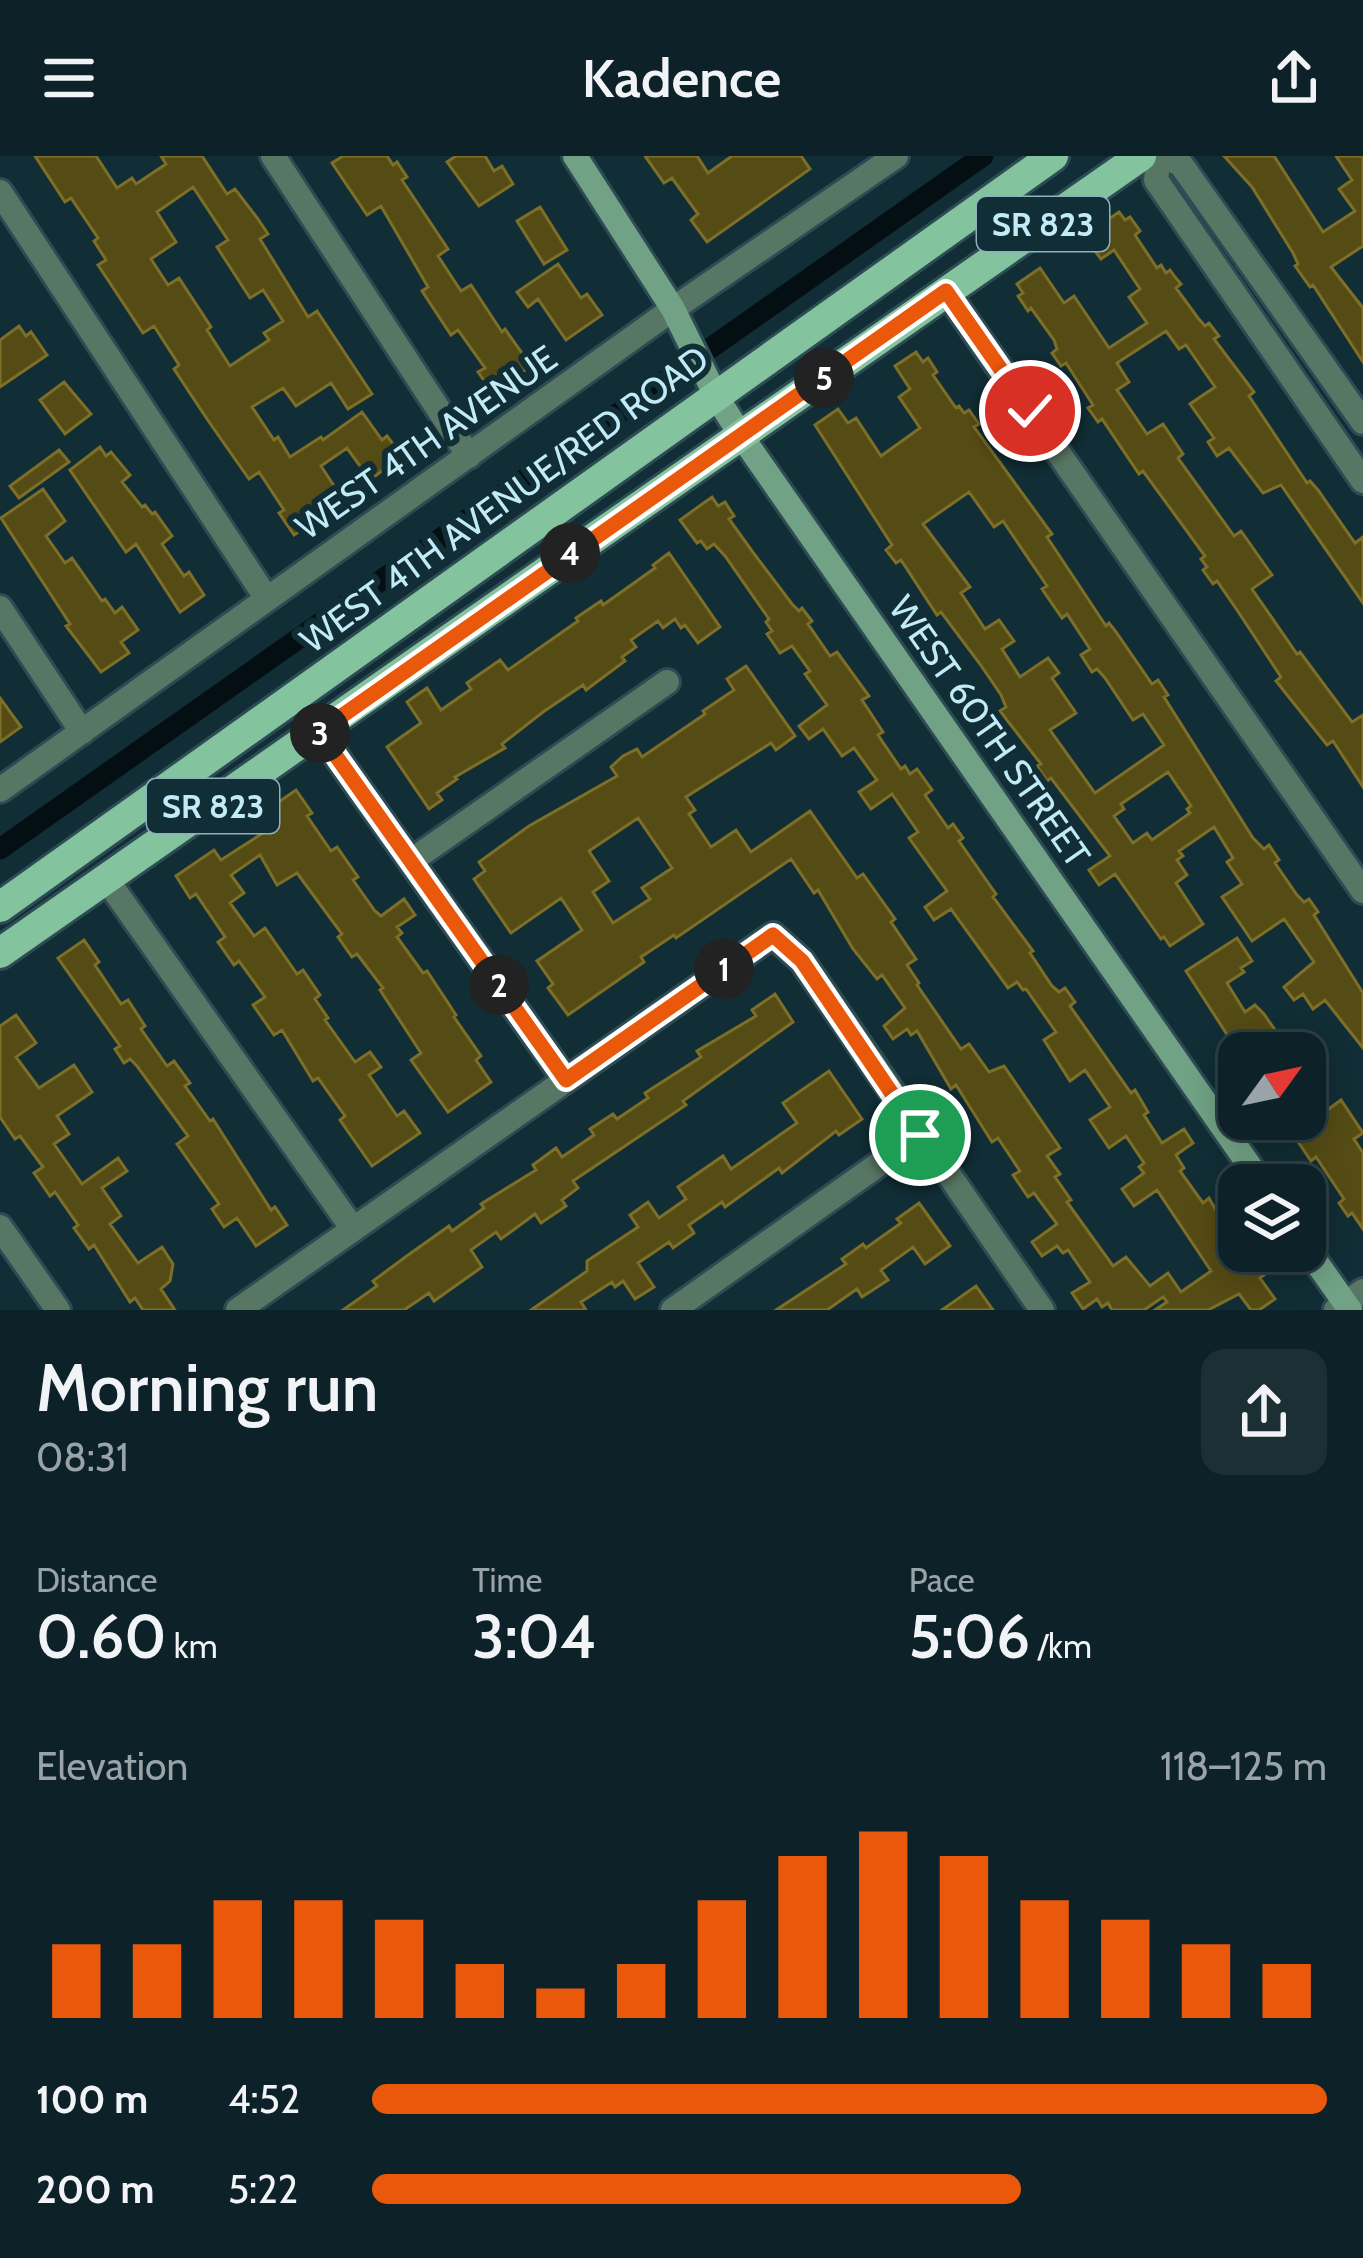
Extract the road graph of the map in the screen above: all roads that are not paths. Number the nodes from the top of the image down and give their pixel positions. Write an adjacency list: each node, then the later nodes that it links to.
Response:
1 (274, 156): 12 (street)
2 (575, 156): 8 (street, WEST 60TH STREET)
3 (1053, 156): 9 (main road, WEST 4TH AVENUE/RED ROAD / SR 823)
4 (1141, 156): 7 (main road, SR 823)
5 (880, 161): 8 (street, WEST 4TH AVENUE)
6 (0, 192): 14 (street)
7 (946, 291): 11 (main road, SR 823); 24 (street)
8 (673, 309): 9 (street, WEST 60TH STREET); 12 (street, WEST 4TH AVENUE)
9 (716, 396): 11 (street, WEST 60TH STREET); 16 (main road, WEST 4TH AVENUE/RED ROAD / SR 823)
10 (1363, 422): 13 (street)
11 (742, 436): 19 (main road, SR 823); 29 (street, WEST 60TH STREET)
12 (469, 456): 14 (street, WEST 4TH AVENUE)
13 (1363, 481)
14 (267, 598): 18 (street, WEST 4TH AVENUE)
15 (0, 608): 18 (street)
16 (411, 613): 19 (main road); 21 (main road, WEST 4TH AVENUE/RED ROAD / SR 823)
17 (667, 682): 22 (street)
18 (82, 732): 20 (street, WEST 4TH AVENUE)
19 (319, 732): 22 (street); 23 (main road, SR 823)
20 (0, 790)
21 (89, 846): 23 (main road); 25 (main road, WEST 4TH AVENUE/RED ROAD / SR 823)
22 (411, 861): 27 (street)
23 (106, 880): 26 (main road, SR 823); 31 (street)
24 (1363, 891)
25 (0, 907)
26 (0, 952)
27 (566, 1080): 28 (street); 31 (street)
28 (920, 1135): 36 (street); 37 (street)
29 (1248, 1164)
30 (0, 1227): 34 (street)
31 (353, 1229): 35 (street)
32 (1324, 1272): 33 (street)
33 (1348, 1304)
34 (58, 1310)
35 (238, 1310)
36 (673, 1310)
37 (1042, 1310)

